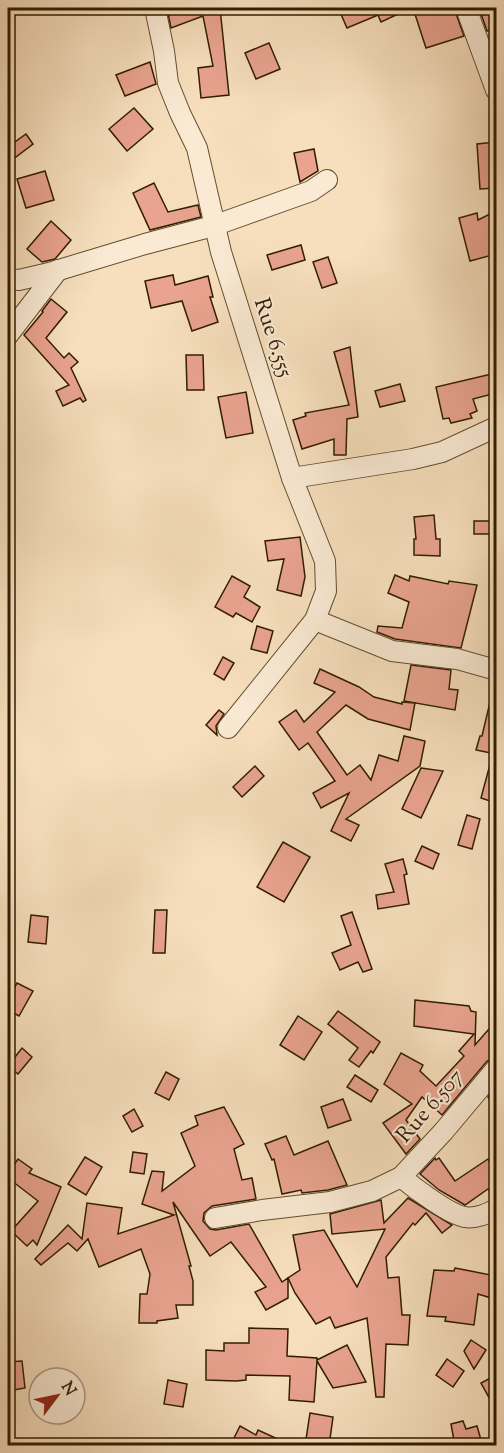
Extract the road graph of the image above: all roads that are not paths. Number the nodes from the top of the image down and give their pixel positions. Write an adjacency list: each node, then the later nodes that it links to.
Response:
1 (156, 8): 5 (street, Rue 6.555)
2 (466, 8): 3 (street)
3 (496, 90)
4 (327, 180): 5 (street)
5 (213, 226): 6 (street); 10 (street, Rue 6.555)
6 (58, 270): 7 (street); 8 (street)
7 (8, 279)
8 (8, 334)
9 (496, 427): 10 (street)
10 (292, 478): 11 (street, Rue 6.555)
11 (315, 620): 12 (street); 13 (street, Rue 6.555)
12 (496, 670)
13 (228, 728)
14 (496, 1069): 15 (street, Rue 6.507)
15 (401, 1177): 16 (street); 17 (street)
16 (496, 1209)
17 (216, 1218)

